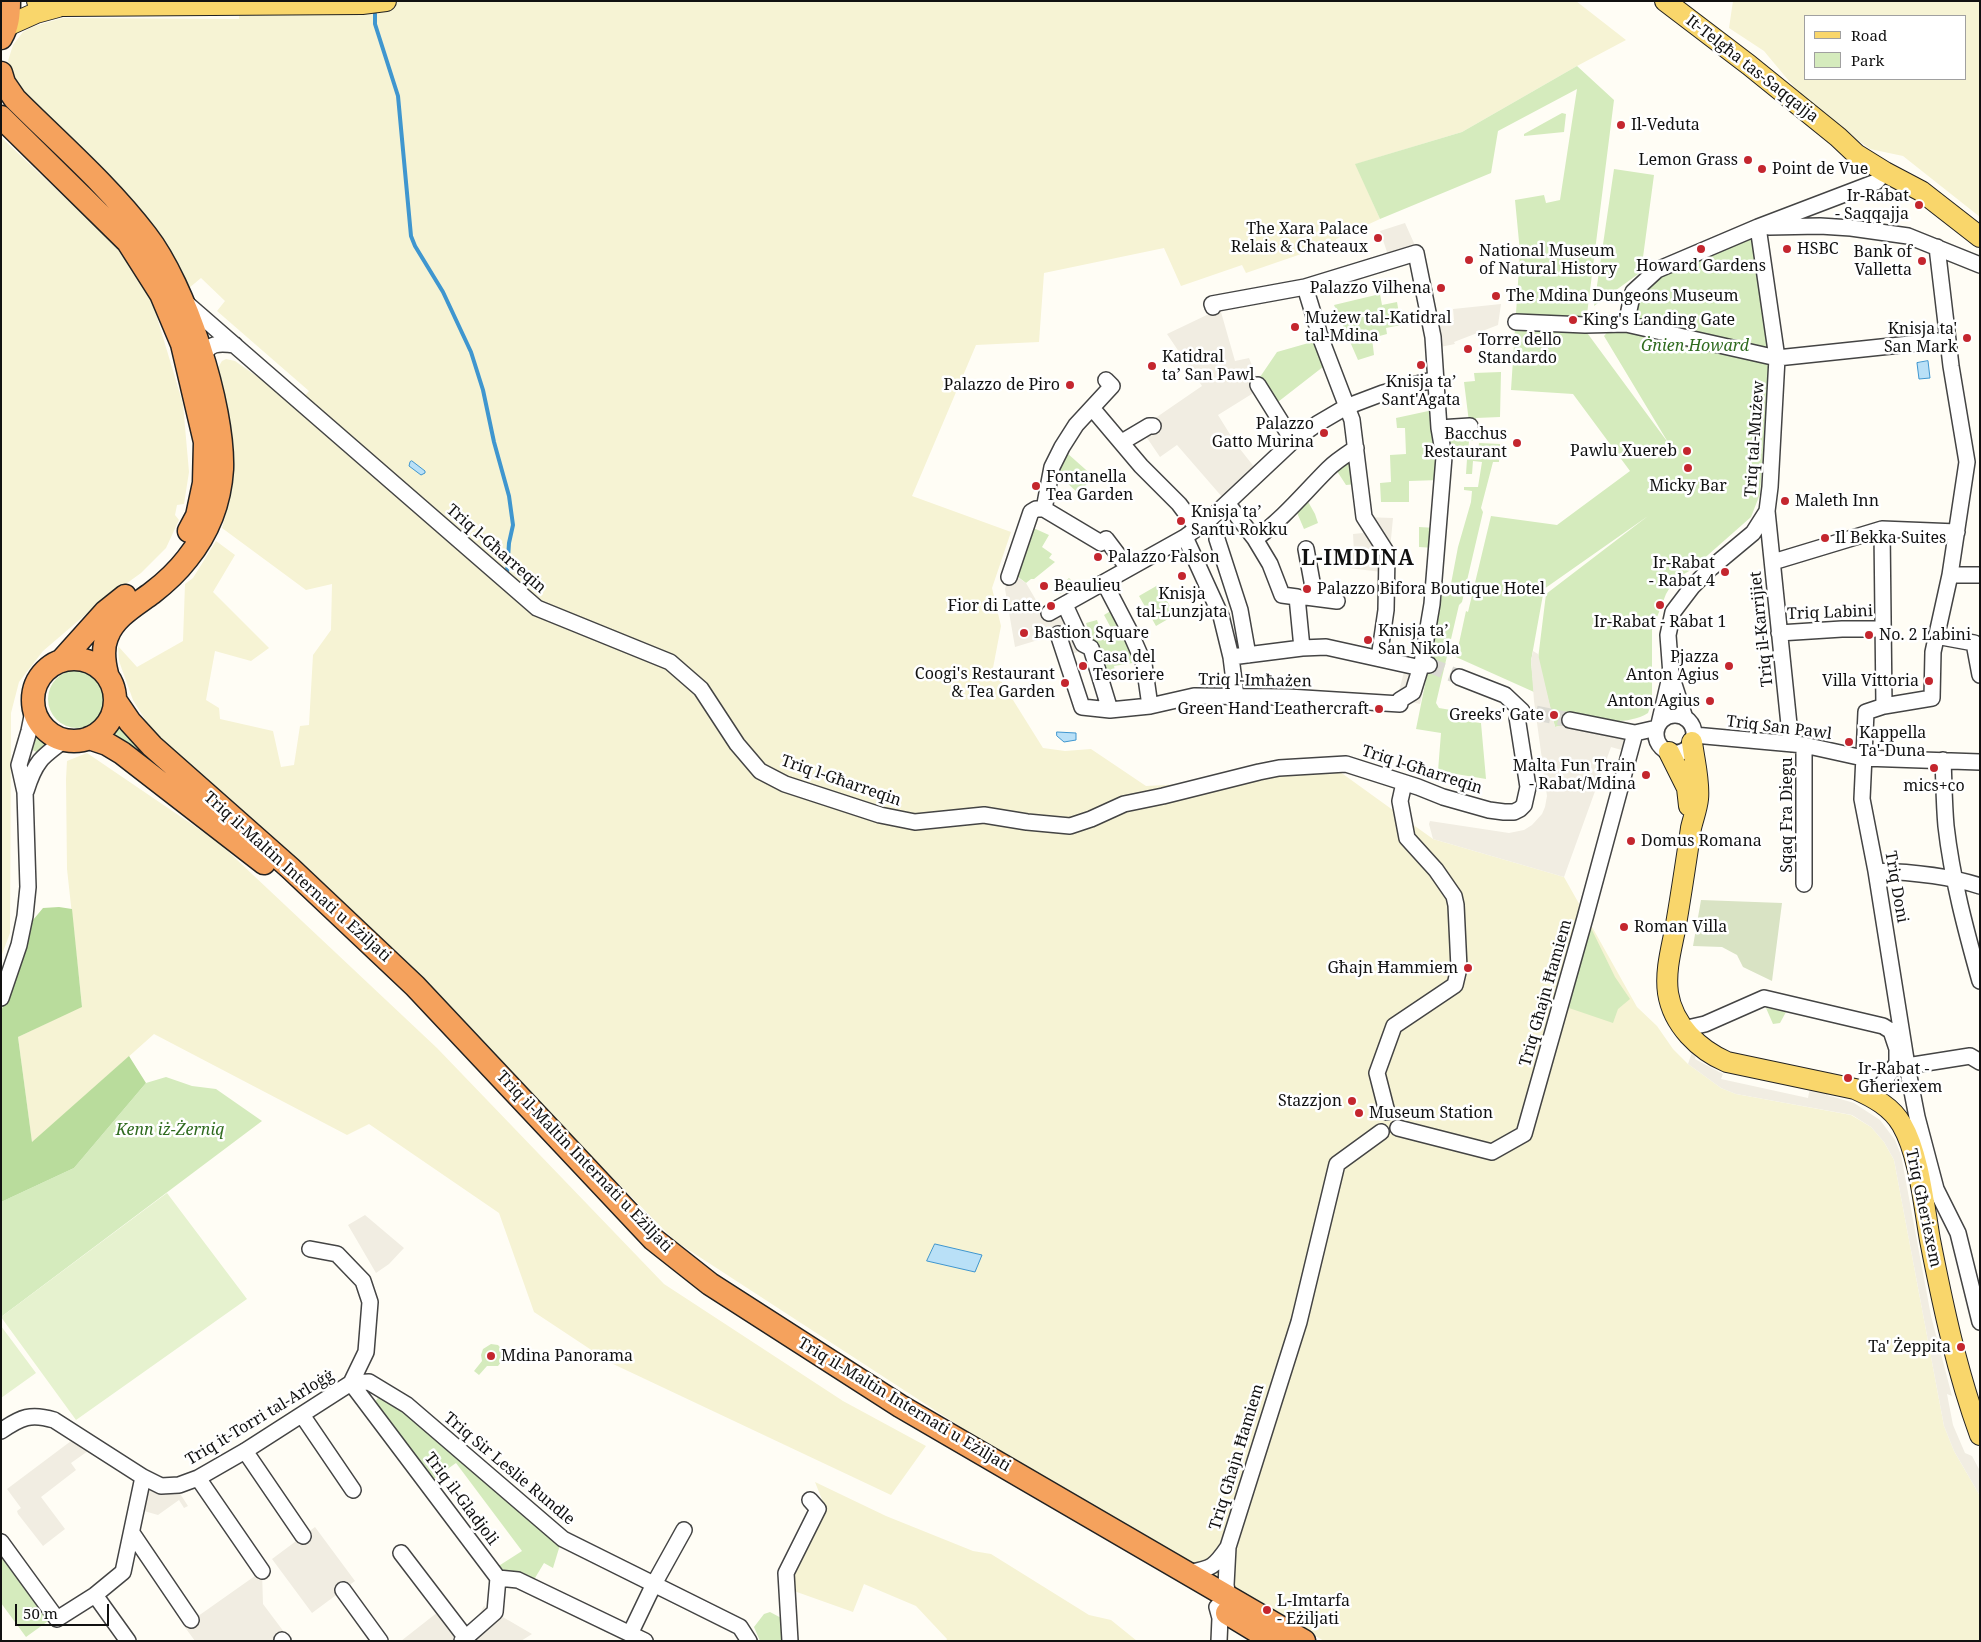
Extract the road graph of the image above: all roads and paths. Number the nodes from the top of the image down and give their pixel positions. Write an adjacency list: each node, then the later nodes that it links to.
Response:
1 (9, 1): 6 (highway)
2 (37, 1): 5 (main road)
3 (386, 1): 5 (main road)
4 (1665, 1): 10 (main road, It-Telgħa tas-Saqqajja)
5 (62, 6): 6 (main road)
6 (5, 31): 7 (highway)
7 (1, 53)
8 (1, 73): 18 (highway)
9 (4, 120): 66 (highway)
10 (1838, 137): 11 (main road, It-Telgħa tas-Saqqajja); 12 (main road, It-Telgħa tas-Saqqajja)
11 (1885, 172): 13 (street); 14 (main road, It-Telgħa tas-Saqqajja)
12 (1980, 220)
13 (1758, 227): 15 (street); 21 (street); 24 (street, Triq tal-Mużew)
14 (1980, 237)
15 (1937, 246): 16 (street); 22 (street)
16 (1980, 265)
17 (1305, 287): 19 (street); 26 (street); 29 (street)
18 (182, 300): 23 (street, Triq l-Għarreqin); 25 (highway)
19 (1213, 308)
20 (1516, 322): 21 (street)
21 (1626, 324): 24 (street)
22 (1948, 340): 24 (street); 37 (street)
23 (235, 345): 25 (street); 89 (street, Triq l-Għarreqin)
24 (1777, 358): 40 (street, Triq tal-Mużew)
25 (203, 360): 68 (highway)
26 (1436, 379): 29 (street); 33 (street)
27 (1106, 380): 30 (street)
28 (1258, 385): 34 (street)
29 (1346, 407): 34 (street); 36 (street)
30 (1092, 408): 35 (street); 39 (street)
31 (1153, 426): 35 (street)
32 (1470, 426): 33 (street)
33 (1439, 428): 67 (street)
34 (1294, 441): 38 (street)
35 (1122, 442): 44 (street)
36 (1356, 448): 45 (street); 65 (street)
37 (1973, 460): 43 (street)
38 (1227, 503): 41 (street); 45 (street)
39 (1044, 509): 48 (street); 51 (street)
40 (1767, 511): 47 (street, Triq il-Karrijiet); 70 (street, Triq tal-Mużew)
41 (1213, 528): 44 (street); 63 (street)
42 (1882, 529): 43 (street); 47 (street); 58 (street)
43 (1957, 532): 49 (street)
44 (1191, 533): 48 (street); 64 (street)
45 (1255, 539): 53 (street)
46 (1306, 549): 54 (street)
47 (1772, 562): 59 (street, Triq il-Karrijiet)
48 (1128, 568): 52 (street)
49 (1950, 575): 50 (street); 61 (street)
50 (1980, 575)
51 (1009, 577)
52 (1104, 584): 56 (street); 75 (street)
53 (1297, 597): 54 (street); 62 (street)
54 (1314, 598): 55 (street)
55 (1337, 601)
56 (1065, 604): 57 (street); 77 (street)
57 (1049, 613)
58 (1883, 629): 59 (street, Triq Labini); 76 (street)
59 (1779, 633): 85 (street, Triq il-Karrijiet)
60 (1058, 634): 77 (street, Triq l-Imħażen)
61 (1936, 636): 69 (street); 76 (street, Triq Doni)
62 (1302, 648): 63 (street); 65 (street)
63 (1248, 655): 64 (street)
64 (1231, 657): 72 (street)
65 (1379, 658): 67 (street)
66 (61, 661): 68 (highway); 74 (highway)
67 (1424, 666): 72 (street, Triq l-Imħażen)
68 (107, 674): 73 (highway)
69 (1980, 674)
70 (1671, 675): 78 (street, Triq tal-Mużew); 81 (street, Triq tal-Mużew)
71 (1460, 676): 89 (street, Triq l-Għarreqin)
72 (1236, 697): 75 (street, Triq l-Imħażen)
73 (116, 700): 82 (highway); 126 (highway, Triq il-Maltin Internati u Eżiljati)
74 (34, 706): 84 (highway); 90 (street)
75 (1150, 706): 77 (street, Triq l-Imħażen)
76 (1884, 706): 86 (street, Triq Doni)
77 (1110, 710)
78 (1685, 718): 81 (street); 83 (street)
79 (1570, 720): 80 (street)
80 (1635, 733): 81 (street); 104 (street, Triq Għajn Ħamiem)
81 (1661, 737): 83 (street); 91 (main road)
82 (90, 738): 84 (highway); 131 (highway, Triq il-Maltin Internati u Eżiljati)
83 (1693, 739): 85 (street, Triq San Pawl); 91 (main road)
84 (65, 740): 90 (street)
85 (1798, 745): 86 (street, Triq San Pawl); 94 (street, Sqaq Fra Diegu)
86 (1863, 758): 87 (street, Triq San Pawl); 92 (street, Triq Doni)
87 (1943, 760): 88 (street, Triq San Pawl); 93 (street)
88 (1980, 762)
89 (1404, 783): 102 (street)
90 (25, 792): 97 (street)
91 (1692, 828): 98 (main road, Triq Għeriexem)
92 (1876, 871): 93 (street); 100 (street, Triq Doni)
93 (1955, 879): 95 (street); 96 (street)
94 (1804, 884)
95 (1980, 886)
96 (1980, 981)
97 (1, 998)
98 (1683, 1029): 101 (main road, Triq Għeriexem); 101 (street)
99 (1976, 1056): 100 (street)
100 (1908, 1066): 103 (street, Triq Doni)
101 (1873, 1096): 103 (main road, Triq Għeriexem)
102 (1387, 1112): 104 (street); 105 (street)
103 (1910, 1121): 107 (street, Triq Doni); 113 (main road, Triq Għeriexem)
104 (1398, 1128): 105 (street, Triq Għajn Ħamiem)
105 (1381, 1132): 123 (street, Triq Għajn Ħamiem)
106 (310, 1249): 108 (street)
107 (1979, 1311)
108 (366, 1352): 109 (street); 110 (street)
109 (351, 1383): 110 (street, Triq Sir Leslie Rundle); 111 (street, Triq it-Torri tal-Arloġġ); 127 (street, Triq il-Gladjoli)
110 (378, 1387): 128 (street, Triq Sir Leslie Rundle)
111 (302, 1415): 114 (street, Triq it-Torri tal-Arloġġ); 117 (street)
112 (1, 1431): 115 (street, Triq it-Torri tal-Arloġġ)
113 (1980, 1435)
114 (245, 1451): 116 (street, Triq it-Torri tal-Arloġġ); 121 (street)
115 (143, 1477): 116 (street, Triq it-Torri tal-Arloġġ); 120 (street)
116 (198, 1478): 125 (street)
117 (353, 1490)
118 (810, 1500): 139 (street)
119 (684, 1530): 128 (street)
120 (132, 1533): 130 (street); 132 (street)
121 (303, 1536)
122 (1, 1542): 130 (street)
123 (1228, 1548): 126 (street, Triq Għajn Ħamiem); 131 (street, Triq Għajn Ħamiem)
124 (402, 1553): 134 (street)
125 (262, 1571)
126 (1186, 1573): 131 (highway, Triq il-Maltin Internati u Eżiljati)
127 (498, 1578): 133 (street); 134 (street)
128 (654, 1584): 133 (street); 138 (street, Triq Sir Leslie Rundle)
129 (343, 1590): 136 (street)
130 (95, 1595): 135 (street)
131 (1222, 1601): 140 (street, Triq Għajn Ħamiem); 141 (highway, Triq il-Maltin Internati u Eżiljati); 142 (highway, Triq il-Maltin Internati u Eżiljati)
132 (191, 1620)
133 (630, 1634): 137 (street)
134 (464, 1640)
135 (128, 1641)
136 (380, 1641)
137 (645, 1641)
138 (749, 1641)
139 (790, 1641)
140 (1219, 1641)
141 (1273, 1641)
142 (1304, 1641)

